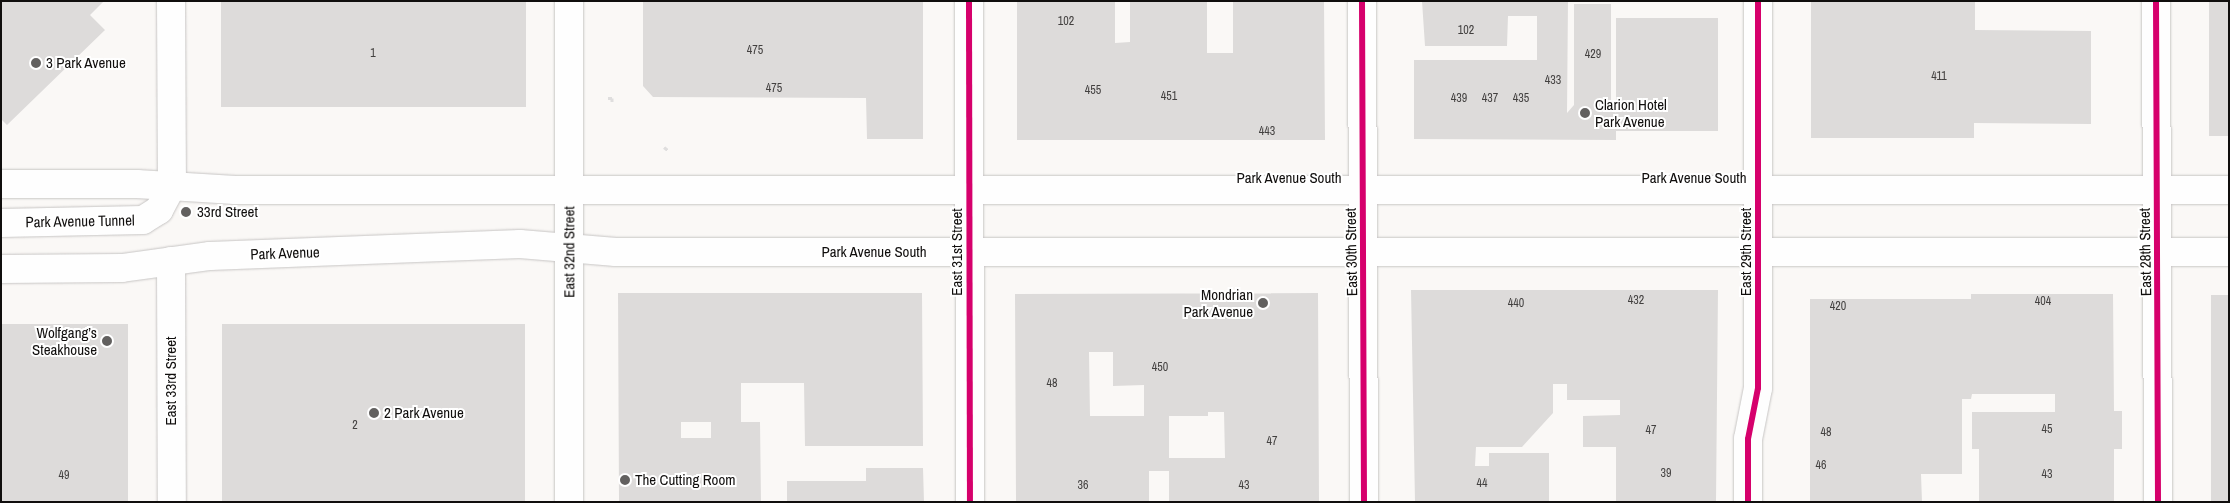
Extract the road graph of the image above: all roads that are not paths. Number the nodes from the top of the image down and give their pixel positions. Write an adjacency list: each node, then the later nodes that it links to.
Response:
1 (171, 1): 8 (main road)
2 (569, 1): 10 (main road, East 32nd Street)
3 (970, 1): 14 (main road, East 31st Street)
4 (1362, 1): 11 (main road, East 30th Street)
5 (1758, 1): 12 (main road, East 29th Street)
6 (2156, 1): 9 (main road, East 28th Street)
7 (1, 184): 8 (main road)
8 (172, 186): 10 (main road); 15 (main road, Park Avenue Tunnel)
9 (2156, 189): 12 (main road, Park Avenue South); 13 (main road, Park Avenue South); 20 (main road, East 28th Street)
10 (569, 190): 14 (main road, Park Avenue South); 16 (main road, East 32nd Street)
11 (1362, 190): 12 (main road, Park Avenue South); 14 (main road, Park Avenue South); 18 (main road, East 30th Street)
12 (1758, 190): 19 (main road, East 29th Street)
13 (2229, 190)
14 (970, 191): 17 (main road, East 31st Street)
15 (1, 223)
16 (569, 248): 17 (main road, Park Avenue South); 22 (main road, Park Avenue); 25 (main road, East 32nd Street)
17 (970, 252): 18 (main road, Park Avenue South); 26 (main road, East 31st Street)
18 (1364, 252): 19 (main road, Park Avenue South); 27 (main road, East 30th Street)
19 (1758, 252): 20 (main road, Park Avenue South); 28 (main road, East 29th Street)
20 (2157, 252): 21 (main road, Park Avenue South); 29 (main road, East 28th Street)
21 (2229, 252)
22 (171, 261): 23 (main road, Park Avenue); 24 (main road, East 33rd Street)
23 (1, 269)
24 (172, 502)
25 (569, 502)
26 (970, 502)
27 (1364, 502)
28 (1748, 502)
29 (2158, 502)

